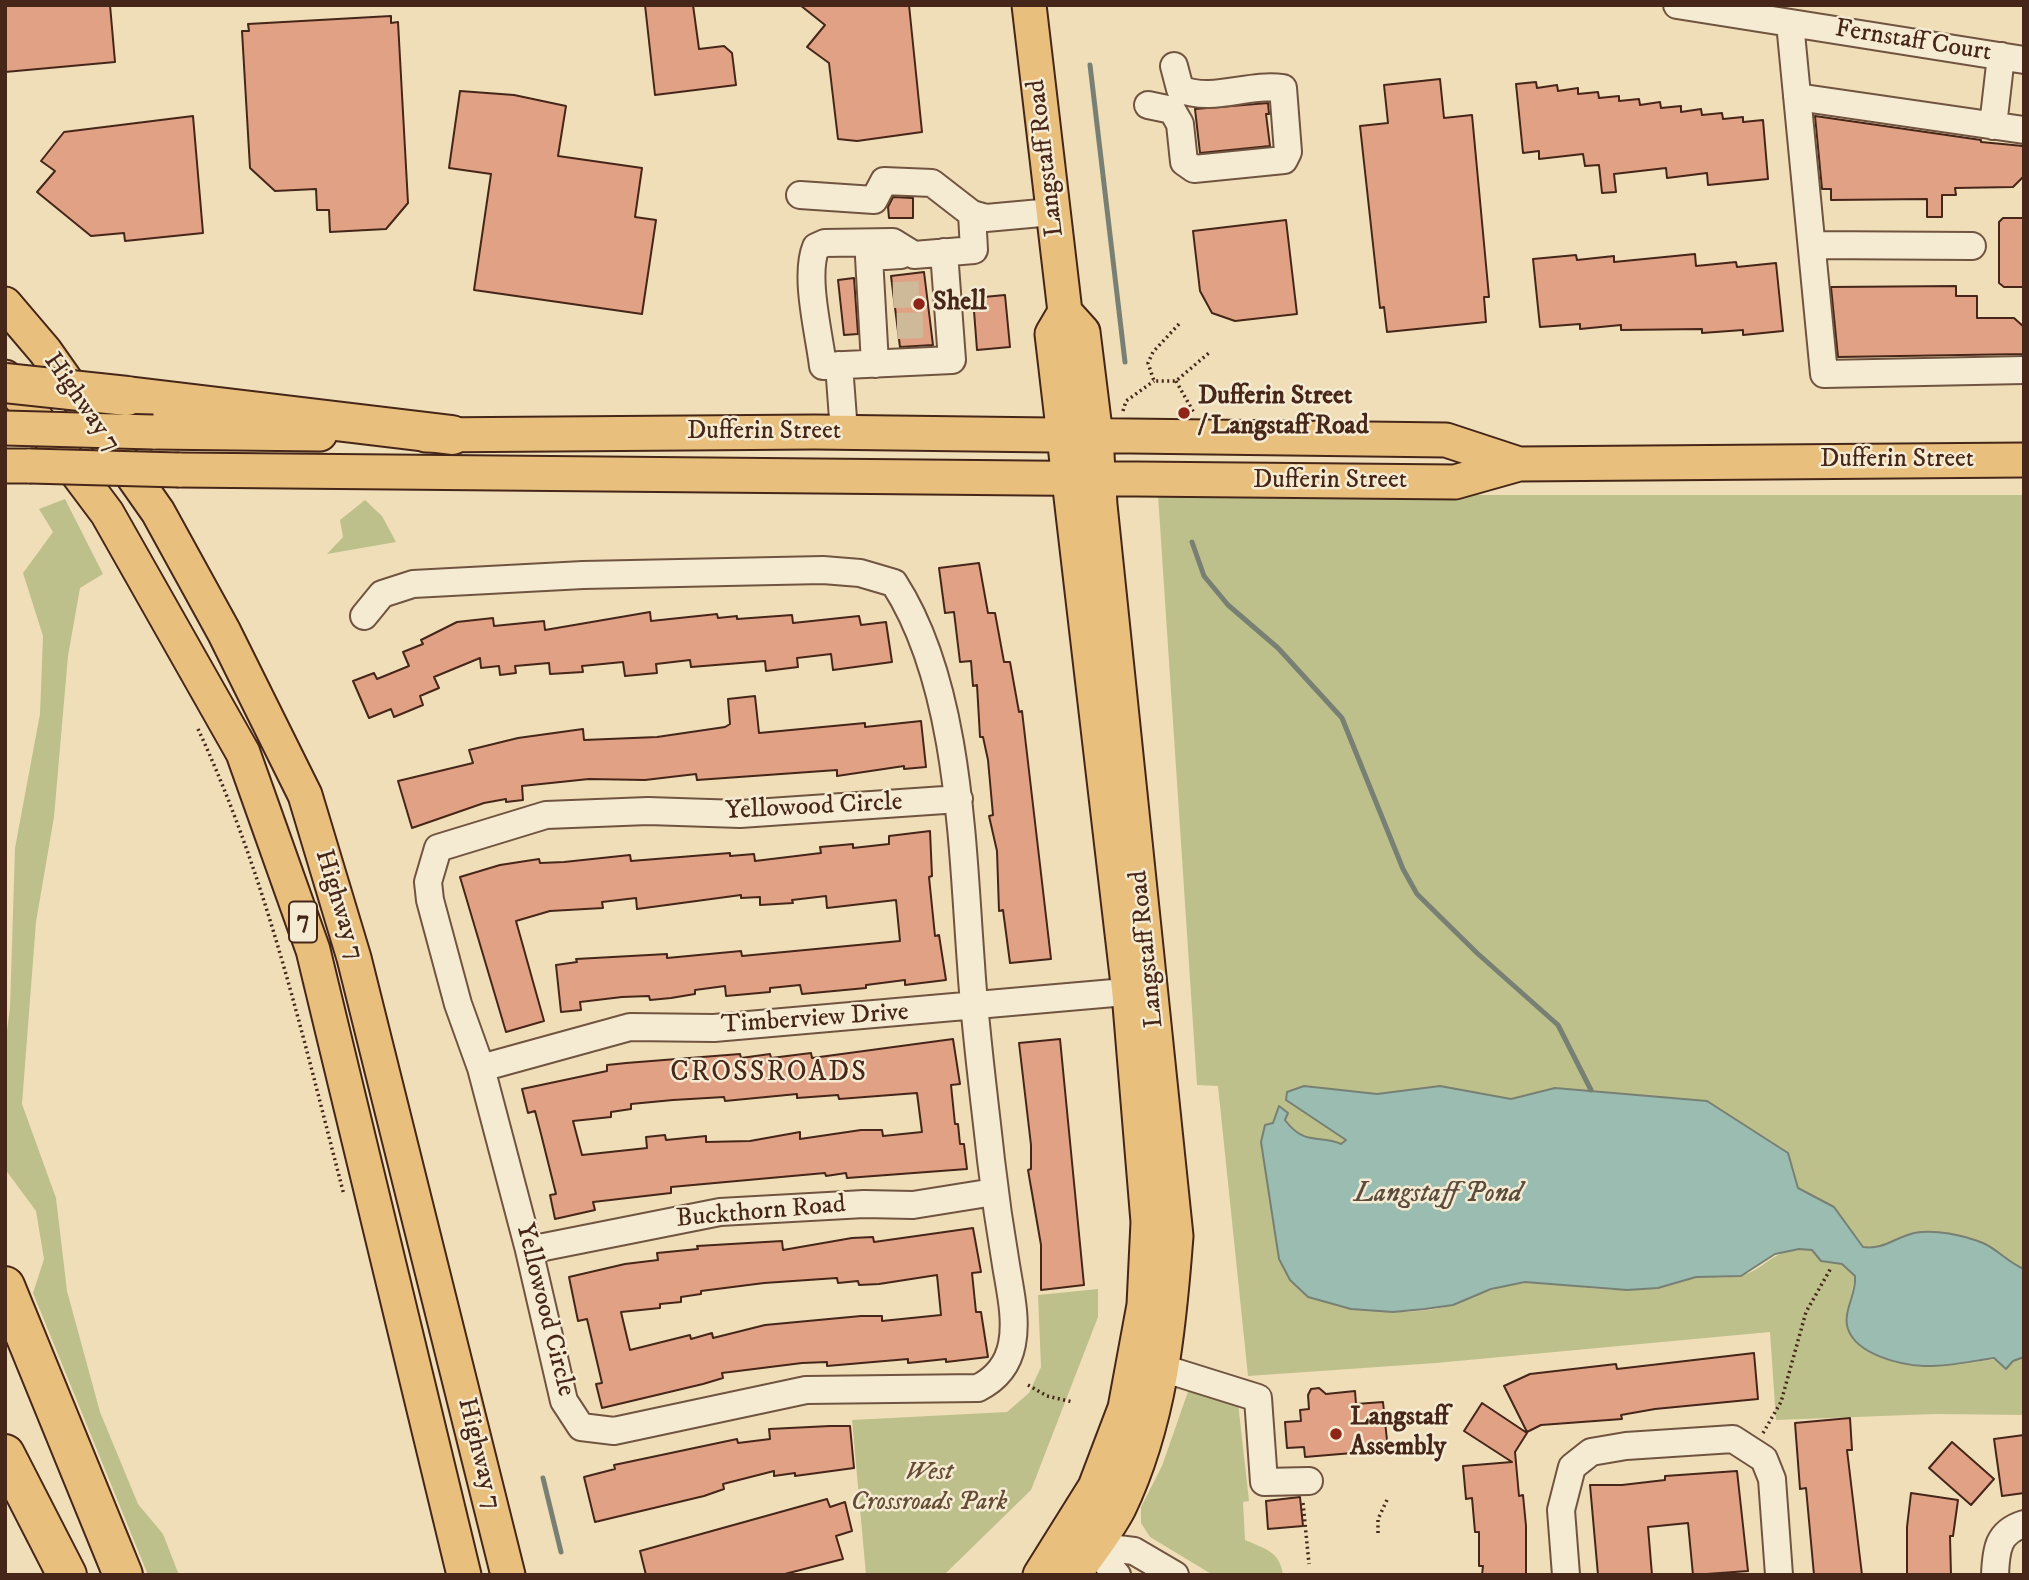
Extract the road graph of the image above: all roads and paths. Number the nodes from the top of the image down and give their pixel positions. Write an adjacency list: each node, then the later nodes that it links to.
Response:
1 (1029, 5): 11 (main road, Langstaff Road)
2 (1677, 5): 3 (street, Fernstaff Court)
3 (1790, 23): 4 (street, Fernstaff Court); 6 (street)
4 (2012, 58): 8 (street)
5 (1174, 66): 7 (street)
6 (1797, 97): 8 (street); 13 (street)
7 (1148, 105)
8 (1993, 126): 9 (street)
9 (2024, 130)
10 (800, 195): 12 (street)
11 (1051, 204): 12 (street); 32 (main road, Langstaff Road)
12 (974, 213): 15 (street)
13 (1812, 245): 14 (street); 22 (street)
14 (1972, 246)
15 (944, 252): 16 (street); 20 (street)
16 (914, 255): 20 (street); 21 (street)
17 (5, 304): 63 (main road, Highway 7 / 7)
18 (1179, 324): 24 (path)
19 (1210, 352): 25 (path)
20 (875, 364): 21 (street)
21 (839, 365): 30 (street)
22 (2024, 370)
23 (5, 377): 62 (main road, Highway 7 / 7)
24 (1154, 381): 25 (path); 27 (path)
25 (1176, 381): 28 (path)
26 (5, 383): 31 (highway, bridge)
27 (1122, 413)
28 (1195, 414)
29 (5, 428): 31 (main road, Dufferin Street, bridge)
30 (844, 432): 31 (main road, Dufferin Street); 32 (main road, Dufferin Street)
31 (452, 435)
32 (1081, 437): 34 (main road, Dufferin Street); 36 (main road, Langstaff Road)
33 (2024, 460): 34 (main road, Dufferin Street)
34 (1519, 464): 36 (main road, Dufferin Street)
35 (18, 466): 36 (main road, Dufferin Street, bridge)
36 (1084, 480): 40 (main road, Langstaff Road)
37 (364, 616): 39 (street, Yellowood Circle)
38 (195, 723): 44 (path)
39 (959, 799): 41 (street, Yellowood Circle); 42 (street, Yellowood Circle)
40 (1141, 991): 41 (street, Timberview Drive); 48 (main road, Langstaff Road); 58 (main road, Langstaff Road)
41 (974, 1007): 42 (street, Timberview Drive); 43 (street, Yellowood Circle)
42 (481, 1068): 45 (street, Yellowood Circle)
43 (994, 1192): 45 (street, Buckthorn Road); 45 (street, Yellowood Circle)
44 (347, 1208)
45 (529, 1250)
46 (1831, 1268): 51 (path)
47 (5, 1286): 61 (highway)
48 (1162, 1368): 53 (street); 58 (main road, Langstaff Road)
49 (1028, 1385): 50 (path)
50 (1073, 1402)
51 (1753, 1450): 68 (street); 69 (street)
52 (5, 1454): 60 (highway)
53 (1309, 1481)
54 (1387, 1500): 57 (path)
55 (1304, 1509): 59 (path)
56 (2024, 1524): 70 (street)
57 (1378, 1532)
58 (1083, 1537): 64 (main road, Langstaff Road); 65 (main road, Langstaff Road); 66 (street); 67 (street)
59 (1309, 1563)
60 (67, 1575)
61 (123, 1575)
62 (464, 1575)
63 (508, 1575)
64 (1040, 1575)
65 (1074, 1575)
66 (1117, 1575)
67 (1175, 1575)
68 (1566, 1575)
69 (1779, 1575)
70 (1995, 1575)

